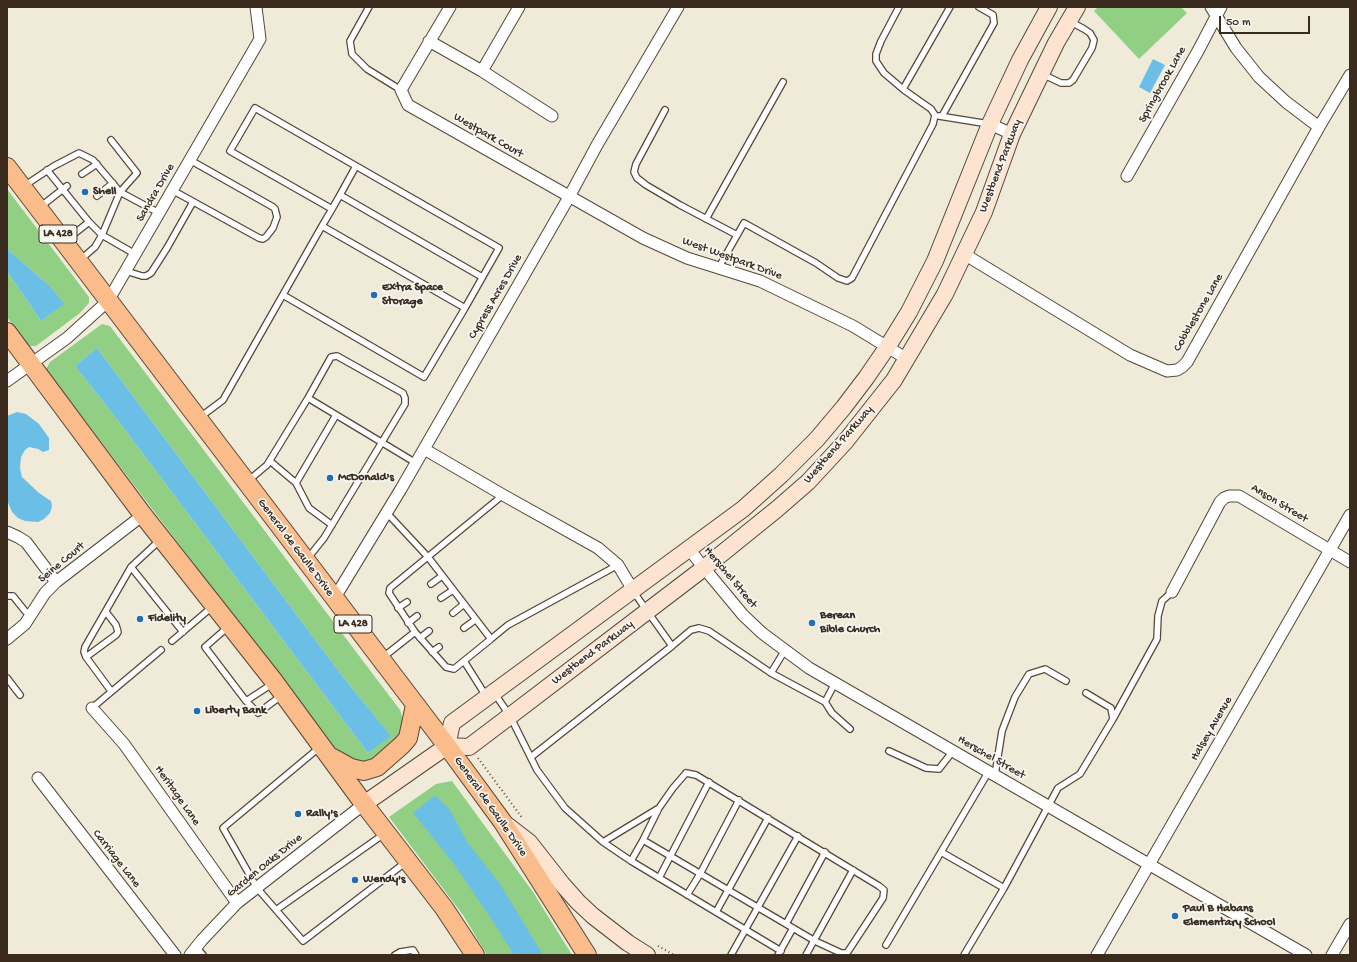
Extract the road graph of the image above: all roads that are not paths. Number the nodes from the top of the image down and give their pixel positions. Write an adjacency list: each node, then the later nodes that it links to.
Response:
1 (256, 7): 27 (street, Sandra Drive)
2 (369, 7): 18 (lane, Westpark Court)
3 (450, 7): 12 (street)
4 (519, 7): 13 (street)
5 (678, 7): 41 (street, Cypress Acres Drive)
6 (899, 7): 17 (lane)
7 (950, 7): 17 (lane)
8 (978, 7): 22 (lane)
9 (1049, 7): 23 (street, Westbend Parkway)
10 (1216, 10): 24 (street); 33 (street, Springbrook Lane)
11 (1073, 14): 14 (street, Westbend Parkway); 14 (lane)
12 (430, 42): 13 (street); 18 (street)
13 (482, 71): 21 (street)
14 (1040, 73): 25 (street, Westbend Parkway)
15 (1350, 75): 24 (street, Cobblestone Lane)
16 (783, 82): 46 (lane)
17 (903, 89): 20 (lane)
18 (401, 90): 41 (street, Westpark Court)
19 (665, 110): 46 (lane)
20 (935, 115): 22 (lane); 50 (lane)
21 (552, 116)
22 (942, 116): 23 (lane)
23 (990, 124): 25 (street); 62 (street, Westbend Parkway)
24 (1319, 127): 53 (street, Cobblestone Lane)
25 (1012, 134): 53 (street, Westbend Parkway)
26 (112, 140): 38 (lane)
27 (190, 160): 37 (street, Sandra Drive); 42 (lane)
28 (97, 164): 31 (lane); 32 (lane); 34 (lane)
29 (356, 166): 39 (lane); 44 (lane); 57 (lane)
30 (7, 167): 35 (main road, General de Gaulle Drive / LA 428)
31 (47, 170): 35 (lane); 36 (lane)
32 (82, 174)
33 (1127, 176)
34 (113, 183): 38 (lane); 40 (lane)
35 (22, 187): 43 (main road, General de Gaulle Drive / LA 428)
36 (65, 187): 43 (lane); 47 (lane)
37 (172, 190): 42 (lane); 45 (street, Sandra Drive)
38 (120, 192): 45 (lane); 49 (lane)
39 (340, 195): 44 (lane); 57 (lane)
40 (97, 196)
41 (569, 197): 55 (street, West Westpark Drive); 70 (street, Cypress Acres Drive)
42 (193, 202): 56 (lane)
43 (38, 209): 51 (main road, General de Gaulle Drive / LA 428)
44 (332, 209): 48 (lane)
45 (159, 213): 52 (street, Sandra Drive)
46 (706, 219): 50 (lane)
47 (89, 222): 49 (lane); 51 (lane)
48 (322, 226): 58 (lane); 60 (lane)
49 (102, 235): 52 (lane); 54 (lane)
50 (737, 235): 55 (lane)
51 (64, 242): 54 (main road, General de Gaulle Drive / LA 428)
52 (135, 254): 56 (street, Sandra Drive)
53 (964, 254): 63 (street, Westbend Parkway)
54 (78, 262): 59 (main road, General de Gaulle Drive / LA 428)
55 (720, 268): 62 (street, West Westpark Drive)
56 (126, 271): 59 (street, Sandra Drive)
57 (482, 277): 60 (lane)
58 (283, 295): 60 (lane); 68 (lane)
59 (108, 301): 64 (street, Sandra Drive); 68 (main road, General de Gaulle Drive / LA 428)
60 (465, 308)
61 (7, 332): 64 (main road)
62 (888, 346): 63 (street, West Westpark Drive); 82 (street, Westbend Parkway)
63 (907, 359): 89 (street, Westbend Parkway)
64 (31, 364): 65 (street, Sandra Drive); 77 (main road)
65 (7, 381)
66 (308, 398): 67 (lane); 69 (lane); 71 (lane)
67 (336, 415): 69 (lane); 74 (lane)
68 (197, 419): 73 (main road, General de Gaulle Drive / LA 428)
69 (381, 443): 72 (lane); 79 (lane)
70 (424, 449): 72 (street, Cypress Acres Drive); 75 (street)
71 (270, 461): 73 (lane); 74 (lane)
72 (416, 463): 76 (street, Cypress Acres Drive)
73 (246, 483): 85 (main road, General de Gaulle Drive / LA 428)
74 (296, 483): 79 (lane)
75 (502, 495): 84 (lane); 87 (street)
76 (387, 513): 84 (lane); 98 (street, Cypress Acres Drive)
77 (143, 515): 81 (main road); 91 (street, Seine Court)
78 (1350, 515): 83 (street, Halsey Avenue)
79 (332, 525): 85 (lane)
80 (7, 532): 91 (street)
81 (161, 538): 88 (lane); 101 (main road)
82 (689, 549): 89 (street, Herschel Street); 94 (street, Westbend Parkway)
83 (1330, 550): 86 (street, Anson Street); 95 (street, Anson Street); 166 (street, Halsey Avenue)
84 (428, 556): 90 (lane); 102 (lane)
85 (305, 561): 98 (main road, General de Gaulle Drive / LA 428)
86 (1350, 562)
87 (618, 565): 94 (street); 117 (lane)
88 (131, 567): 103 (lane); 113 (lane)
89 (704, 568): 104 (street, Westbend Parkway); 122 (street, Herschel Street)
90 (442, 576): 92 (lane); 93 (lane)
91 (56, 582): 106 (street, Seine Court)
92 (432, 584)
93 (453, 590): 97 (lane); 100 (lane)
94 (633, 590): 104 (lane); 135 (street, Westbend Parkway)
95 (1172, 592): 141 (lane)
96 (7, 596): 106 (lane)
97 (441, 598)
98 (334, 599): 125 (main road, General de Gaulle Drive / LA 428)
99 (407, 602): 102 (lane)
100 (464, 604): 105 (lane); 108 (lane)
101 (214, 605): 110 (main road); 113 (lane)
102 (398, 608): 109 (lane)
103 (106, 612): 124 (lane); 124 (lane)
104 (647, 612): 119 (lane); 140 (street, Westbend Parkway)
105 (453, 613)
106 (30, 615): 116 (street, Seine Court)
107 (417, 616): 109 (lane)
108 (475, 620): 111 (lane); 117 (lane)
109 (408, 623): 114 (lane)
110 (230, 625): 131 (main road); 136 (lane)
111 (464, 628)
112 (429, 631): 115 (lane)
113 (182, 632): 118 (lane)
114 (415, 632): 115 (lane); 125 (lane)
115 (420, 638): 123 (lane)
116 (7, 639)
117 (492, 639): 126 (lane)
118 (172, 641)
119 (672, 646): 127 (lane); 147 (lane)
120 (440, 647): 123 (lane)
121 (161, 650): 132 (lane)
122 (785, 650): 127 (lane); 130 (street, Herschel Street)
123 (432, 652): 126 (lane)
124 (86, 658): 132 (lane)
125 (380, 659): 138 (main road, General de Gaulle Drive / LA 428)
126 (464, 661): 135 (lane)
127 (770, 673): 137 (lane)
128 (7, 678): 134 (lane)
129 (1066, 681): 148 (lane)
130 (835, 683): 137 (lane); 146 (street, Herschel Street)
131 (279, 688): 136 (lane); 136 (lane); 144 (main road)
132 (112, 691): 139 (lane)
133 (1086, 693): 141 (lane)
134 (20, 695)
135 (490, 695): 140 (lane); 143 (street, Westbend Parkway)
136 (246, 701)
137 (825, 702): 142 (lane)
138 (415, 705): 143 (main road, General de Gaulle Drive / LA 428); 144 (main road)
139 (92, 708): 174 (street, Heritage Lane)
140 (510, 716): 143 (street, Westbend Parkway); 147 (lane)
141 (1113, 719): 153 (lane)
142 (850, 729)
143 (447, 746): 152 (street); 156 (main road, General de Gaulle Drive / LA 428)
144 (325, 751): 152 (main road); 170 (lane)
145 (889, 751): 146 (lane)
146 (953, 751): 148 (street, Herschel Street)
147 (531, 757): 160 (lane)
148 (992, 773): 153 (street, Herschel Street); 162 (lane)
149 (38, 778): 188 (street, Carriage Lane)
150 (709, 782): 151 (lane); 154 (lane); 163 (lane)
151 (739, 800): 155 (lane); 168 (lane)
152 (364, 804): 157 (main road); 170 (street, Garden Oaks Drive)
153 (1049, 806): 166 (street, Herschel Street); 171 (lane)
154 (659, 808): 159 (lane); 160 (lane)
155 (768, 818): 158 (lane); 172 (lane)
156 (502, 821): 184 (street); 192 (main road, General de Gaulle Drive / LA 428)
157 (386, 832): 164 (main road); 176 (lane)
158 (798, 836): 161 (lane); 175 (lane)
159 (643, 840): 163 (lane); 165 (lane)
160 (603, 842): 165 (lane)
161 (825, 852): 167 (lane); 178 (lane)
162 (941, 852): 171 (lane); 183 (lane)
163 (671, 855): 168 (lane); 169 (lane)
164 (408, 860): 176 (lane); 191 (main road)
165 (631, 861): 169 (lane)
166 (1150, 864): 196 (street, Halsey Avenue); 197 (street, Herschel Street)
167 (853, 870): 182 (lane); 187 (lane)
168 (700, 874): 172 (lane); 173 (lane)
169 (659, 878): 173 (lane)
170 (257, 888): 174 (street, Garden Oaks Drive); 176 (lane)
171 (1004, 888): 195 (lane)
172 (729, 890): 175 (lane); 177 (lane)
173 (687, 895): 177 (lane)
174 (237, 903): 185 (street, Garden Oaks Drive)
175 (758, 908): 178 (lane); 181 (lane)
176 (276, 910)
177 (716, 912): 181 (lane)
178 (786, 924): 180 (lane)
179 (1350, 924): 198 (street)
180 (793, 928): 182 (lane); 186 (lane)
181 (745, 930): 186 (lane); 193 (lane)
182 (815, 941): 187 (lane); 194 (lane)
183 (886, 945)
184 (651, 949)
185 (196, 952)
186 (780, 953)
187 (847, 954)
188 (175, 955)
189 (395, 955): 190 (lane)
190 (416, 955)
191 (475, 955)
192 (587, 955)
193 (731, 955)
194 (806, 955)
195 (964, 955)
196 (1097, 955)
197 (1306, 955)
198 (1332, 955)

